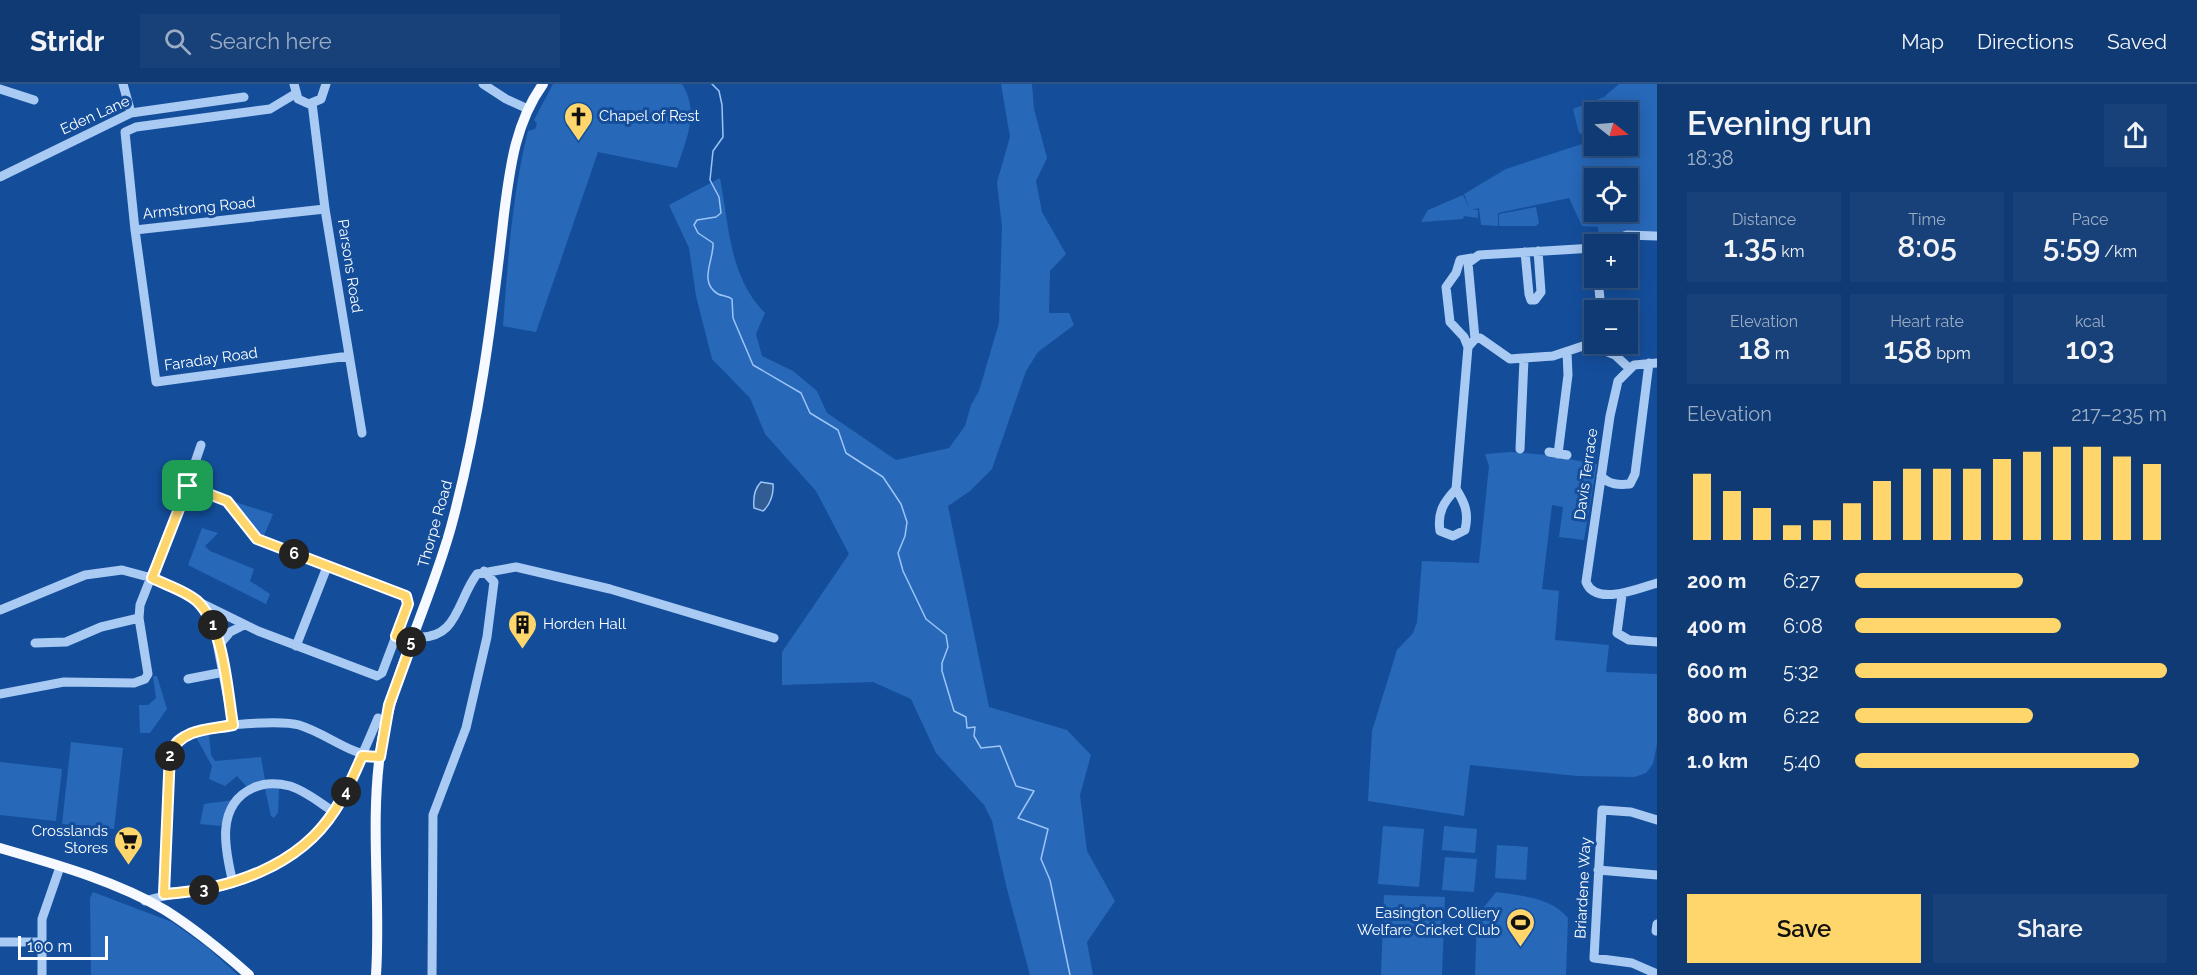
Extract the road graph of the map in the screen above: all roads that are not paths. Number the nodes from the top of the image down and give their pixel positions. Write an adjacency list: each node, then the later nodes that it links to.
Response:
1 (123, 84): 11 (street)
2 (326, 84): 9 (street)
3 (483, 84): 10 (street)
4 (543, 84): 10 (main road, Thorpe Road)
5 (0, 89): 8 (street)
6 (294, 89): 9 (street, Armstrong Road); 14 (street, Armstrong Road)
7 (244, 96): 11 (street, Eden Lane)
8 (34, 100)
9 (312, 103): 13 (street, Parsons Road)
10 (528, 109): 48 (main road, Thorpe Road)
11 (131, 113): 12 (street, Eden Lane)
12 (0, 177)
13 (326, 208): 14 (street, Armstrong Road); 26 (street, Parsons Road)
14 (135, 230): 26 (street, Faraday Road)
15 (1638, 235): 16 (street)
16 (1657, 236)
17 (1584, 249): 18 (street)
18 (1538, 251): 19 (street); 19 (street)
19 (1525, 252): 20 (street)
20 (1472, 258): 21 (street); 23 (street)
21 (1475, 339): 23 (street); 27 (street)
22 (1584, 346): 24 (street)
23 (1468, 347): 36 (street)
24 (1567, 352): 27 (street); 33 (street)
25 (1613, 354): 29 (street)
26 (350, 356): 30 (street, Parsons Road)
27 (1524, 359): 31 (street)
28 (1653, 363): 29 (street); 34 (street)
29 (1629, 368): 34 (street, Davis Terrace)
30 (362, 433)
31 (1523, 443)
32 (201, 445): 35 (street)
33 (1558, 454)
34 (1601, 476): 41 (street, Davis Terrace)
35 (188, 486): 37 (street); 39 (street)
36 (1456, 489): 36 (street)
37 (327, 567): 46 (street); 52 (street)
38 (484, 571): 47 (street); 48 (street); 75 (street)
39 (152, 578): 42 (street); 43 (street); 44 (street)
40 (1657, 583): 41 (street)
41 (1622, 595): 49 (street)
42 (196, 600): 45 (street); 51 (street)
43 (0, 610)
44 (139, 618): 50 (street); 55 (street)
45 (244, 625): 51 (street); 52 (street)
46 (396, 636): 48 (street); 52 (street)
47 (774, 638)
48 (414, 639): 59 (main road, Thorpe Road)
49 (1657, 642)
50 (35, 643)
51 (219, 645): 53 (street)
52 (296, 646)
53 (224, 672): 54 (street); 57 (street)
54 (188, 679)
55 (0, 694)
56 (378, 718): 58 (street)
57 (233, 725): 58 (street); 67 (street)
58 (362, 756): 59 (street); 60 (street)
59 (380, 757): 74 (main road, Thorpe Road)
60 (334, 812): 66 (street); 66 (street)
61 (1657, 820): 64 (street, Briardene Way)
62 (0, 848): 63 (main road)
63 (60, 867): 68 (main road); 70 (street)
64 (1598, 870): 65 (street); 71 (street, Briardene Way)
65 (1657, 875)
66 (233, 883): 67 (street)
67 (164, 894): 68 (street)
68 (145, 901): 73 (main road)
69 (0, 942): 70 (street)
70 (42, 942): 72 (street)
71 (1657, 974)
72 (42, 975)
73 (249, 975)
74 (376, 975)
75 (432, 975)

